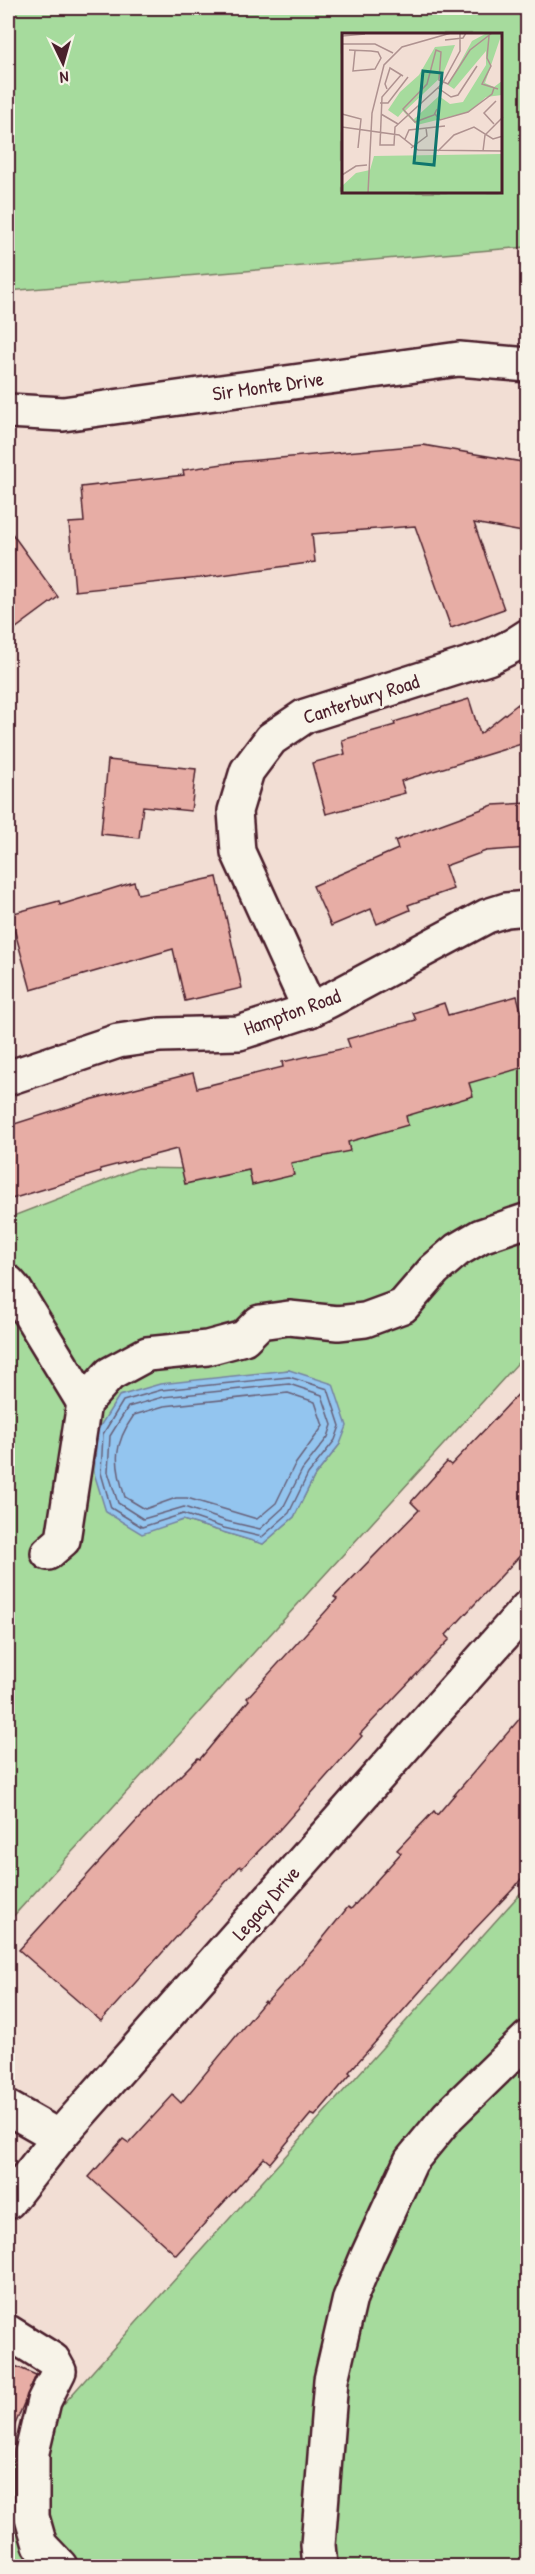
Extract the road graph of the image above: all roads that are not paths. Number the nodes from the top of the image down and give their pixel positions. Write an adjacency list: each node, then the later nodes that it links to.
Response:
1 (528, 365): 2 (street, Sir Monte Drive)
2 (8, 411)
3 (528, 636): 5 (street, Canterbury Road)
4 (528, 908): 5 (street, Hampton Road)
5 (309, 1010): 6 (street, Hampton Road)
6 (8, 1078)
7 (528, 1220): 9 (street)
8 (8, 1282): 9 (street)
9 (84, 1403): 10 (street)
10 (48, 1553)
11 (528, 1606): 14 (street, Legacy Drive)
12 (528, 2038): 18 (street)
13 (8, 2108): 14 (street)
14 (59, 2137): 15 (street, Legacy Drive)
15 (8, 2202)
16 (8, 2332): 17 (street)
17 (60, 2566)
18 (320, 2566)

